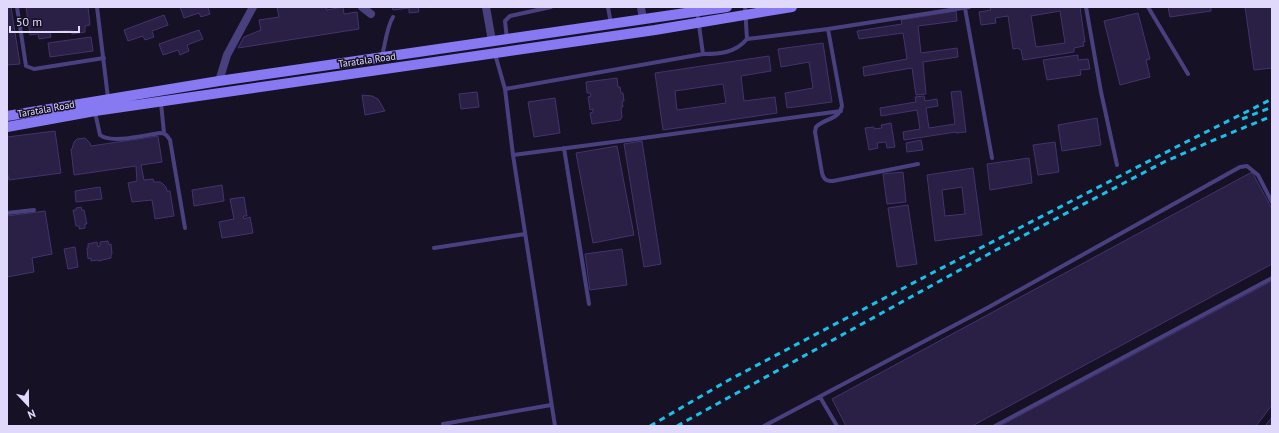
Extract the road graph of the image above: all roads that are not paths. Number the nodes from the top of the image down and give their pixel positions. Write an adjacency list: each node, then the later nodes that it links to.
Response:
1 (17, 7): 27 (lane)
2 (97, 7): 27 (lane)
3 (254, 7): 30 (street)
4 (362, 7): 16 (street)
5 (486, 7): 24 (street)
6 (551, 7): 22 (lane)
7 (608, 7): 20 (lane)
8 (641, 7): 18 (street)
9 (727, 7): 14 (main road, Taratala Road)
10 (792, 7): 15 (main road)
11 (967, 7): 21 (lane); 43 (lane)
12 (1086, 7): 45 (lane)
13 (1148, 7): 29 (lane)
14 (697, 11): 18 (main road, Taratala Road); 19 (lane)
15 (745, 11): 19 (main road); 23 (lane)
16 (371, 14)
17 (393, 17): 28 (lane)
18 (643, 20): 20 (main road, Taratala Road)
19 (698, 22): 25 (main road); 26 (lane)
20 (611, 24): 22 (main road, Taratala Road)
21 (828, 30): 23 (lane); 36 (lane)
22 (508, 39): 24 (main road, Taratala Road)
23 (747, 39): 26 (lane)
24 (492, 41): 28 (main road, Taratala Road)
25 (495, 54): 32 (lane); 33 (main road)
26 (703, 54): 32 (lane)
27 (104, 58): 34 (lane)
28 (381, 58): 30 (main road, Taratala Road)
29 (1188, 74)
30 (219, 81): 31 (main road, Taratala Road)
31 (206, 83): 33 (main road); 34 (main road, Taratala Road)
32 (505, 89): 42 (lane)
33 (207, 95): 35 (main road)
34 (108, 99): 38 (main road, Taratala Road)
35 (160, 103): 37 (main road); 40 (lane)
36 (841, 111): 41 (lane); 44 (lane)
37 (95, 112): 39 (main road); 40 (lane)
38 (7, 116)
39 (7, 127)
40 (164, 133): 49 (lane)
41 (564, 148): 42 (lane); 53 (lane)
42 (513, 155): 50 (lane)
43 (992, 158)
44 (918, 164)
45 (1117, 165)
46 (1272, 202): 54 (lane)
47 (34, 210): 48 (lane)
48 (7, 213)
49 (185, 228)
50 (525, 234): 51 (lane); 55 (lane)
51 (434, 248)
52 (1272, 278): 60 (lane)
53 (589, 304)
54 (820, 397): 58 (lane); 59 (lane)
55 (552, 405): 56 (lane); 57 (lane)
56 (443, 424)
57 (555, 426)
58 (764, 426)
59 (837, 426)
60 (996, 426)

